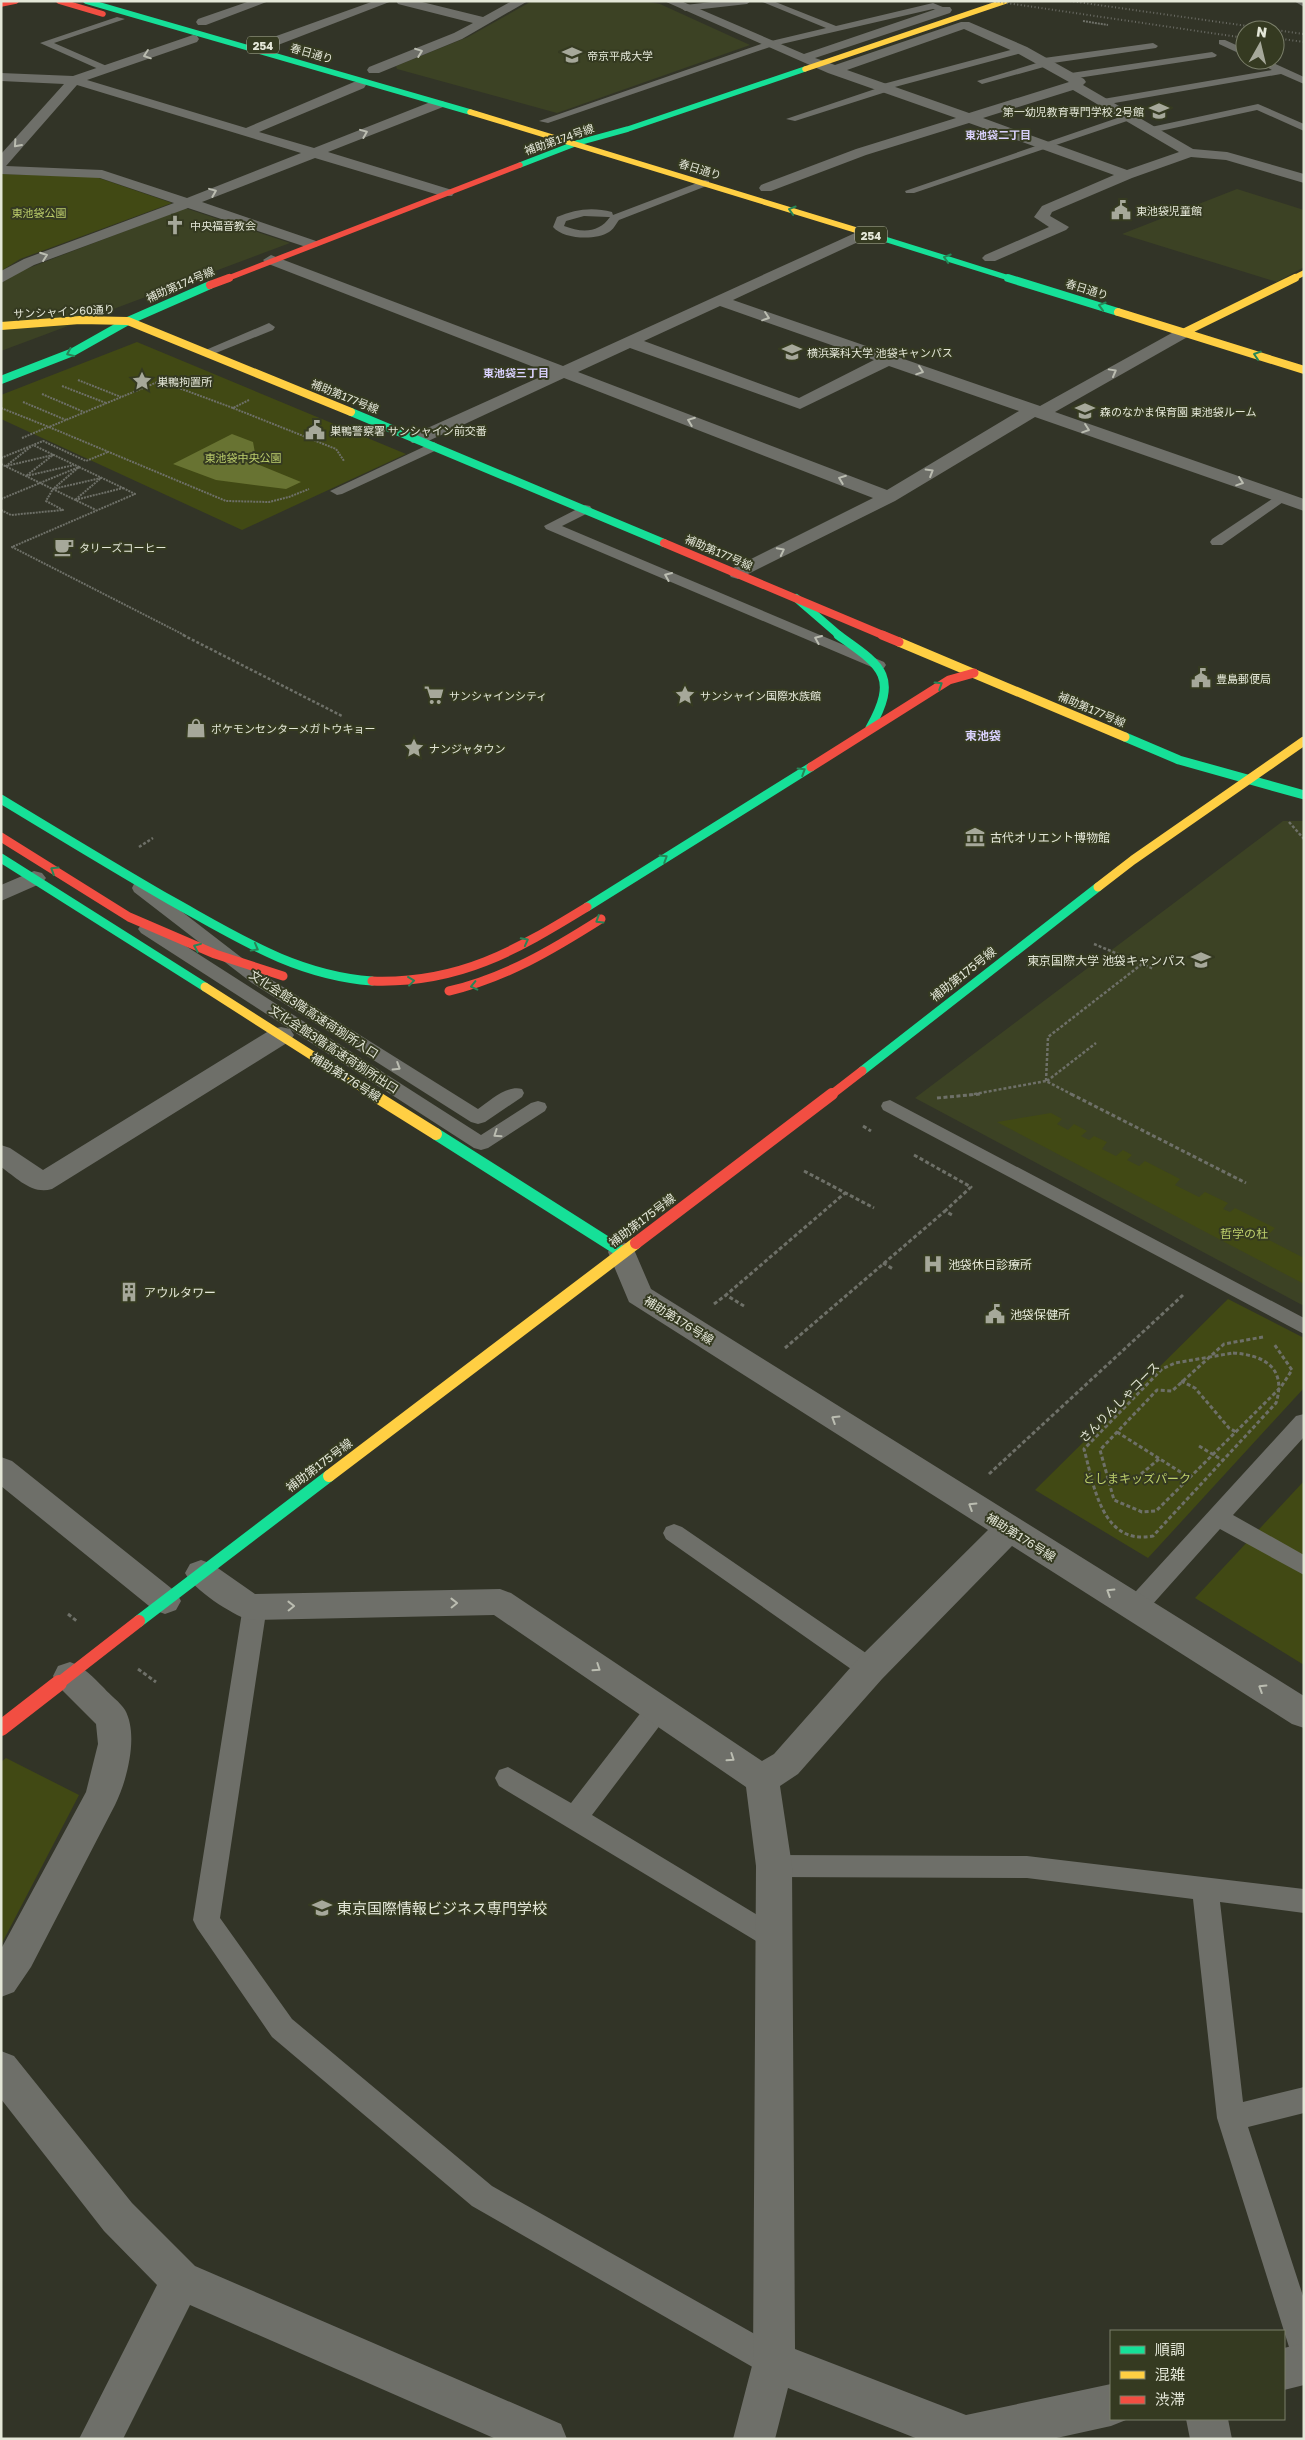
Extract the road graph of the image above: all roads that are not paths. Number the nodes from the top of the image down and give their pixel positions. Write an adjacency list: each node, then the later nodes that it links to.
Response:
1 (16, 1): 16 (main road)
2 (58, 1): 21 (main road)
3 (86, 1): 23 (main road, 春日通り / 254)
4 (101, 1): 23 (main road, 春日通り / 254)
5 (130, 1): 18 (main road)
6 (263, 1): 23 (street)
7 (386, 1): 26 (street)
8 (402, 1): 22 (street)
9 (522, 1): 22 (street)
10 (670, 1): 19 (street)
11 (747, 1): 15 (lane)
12 (764, 1): 25 (lane)
13 (1006, 1): 36 (main road, 補助第174号線)
14 (1298, 1): 17 (lane)
15 (716, 3): 19 (lane)
16 (1, 4)
17 (1304, 4)
18 (149, 7)
19 (685, 8): 28 (street)
20 (946, 10): 25 (lane); 34 (street)
21 (120, 19): 23 (main road); 38 (lane)
22 (486, 22): 37 (street, one-way to 22)
23 (194, 28): 24 (main road); 38 (street, one-way to 38); 47 (main road); 49 (main road, 春日通り / 254); 49 (main road, 春日通り / 254)
24 (225, 28)
25 (833, 28): 28 (lane)
26 (269, 40): 30 (main road)
27 (1222, 42): 31 (lane)
28 (770, 44): 34 (street); 54 (lane)
29 (1153, 46): 35 (lane)
30 (291, 47)
31 (1235, 48)
32 (1022, 50): 35 (street); 39 (street); 48 (lane)
33 (1212, 55): 44 (lane)
34 (803, 58): 36 (street)
35 (1046, 62): 44 (street); 45 (lane)
36 (819, 65): 39 (street); 61 (main road, 補助第174号線)
37 (369, 68): 41 (main road)
38 (106, 69): 43 (street)
39 (833, 70): 48 (street)
40 (1282, 71): 46 (lane); 50 (lane)
41 (390, 74)
42 (1, 78): 43 (street)
43 (74, 80): 60 (street); 67 (street, one-way to 67)
44 (1072, 80): 50 (street); 53 (street)
45 (982, 81)
46 (1304, 81)
47 (360, 86): 49 (main road); 60 (street)
48 (886, 89): 53 (street); 55 (lane)
49 (448, 98): 51 (main road, 春日通り / 254); 62 (main road, 春日通り / 254); 65 (street, one-way to 49)
50 (1103, 102): 52 (street)
51 (483, 103)
52 (1129, 117): 59 (street); 64 (lane)
53 (967, 118): 64 (street); 72 (street)
54 (540, 120): 56 (main road)
55 (791, 120)
56 (563, 126)
57 (1304, 128): 59 (lane)
58 (578, 130): 61 (main road)
59 (1151, 130): 66 (street)
60 (247, 132): 65 (street)
61 (602, 137): 62 (main road, 補助第174号線); 63 (main road)
62 (577, 143): 71 (main road, 春日通り / 254); 74 (main road, 補助第174号線)
63 (626, 144)
64 (1044, 146): 69 (street); 73 (lane)
65 (313, 152): 74 (street); 76 (street, one-way to 65)
66 (1190, 153): 69 (street); 70 (street)
67 (1, 163)
68 (1, 170): 76 (street)
69 (1127, 175): 80 (street)
70 (1304, 179)
71 (705, 183): 77 (lane); 78 (main road, 春日通り / 254, one-way to 71)
72 (761, 186): 75 (main road)
73 (910, 191)
74 (447, 193): 79 (main road, 補助第174号線)
75 (785, 194)
76 (187, 203): 79 (street); 84 (street, one-way to 76)
77 (608, 214)
78 (866, 233): 85 (street); 88 (main road, 春日通り / 254, one-way to 78)
79 (311, 244): 81 (main road, 補助第174号線)
80 (985, 257): 82 (main road)
81 (271, 260): 86 (main road, 補助第174号線); 97 (street)
82 (1008, 264)
83 (1304, 273): 87 (main road)
84 (1, 278)
85 (720, 301): 93 (street); 95 (street, one-way to 95)
86 (128, 321): 89 (main road, サンシャイン60通り); 92 (main road, 補助第174号線); 94 (main road, 補助第177号線); 98 (main road, 補助第174号線, one-way to 98)
87 (1201, 324): 88 (main road, 春日通り / 254); 91 (main road, 春日通り / 254)
88 (1184, 325): 96 (main road, 春日通り / 254, one-way to 88); 99 (street, one-way to 88)
89 (1, 326)
90 (269, 327): 94 (lane)
91 (1216, 329)
92 (74, 339)
93 (630, 342): 95 (street); 97 (street)
94 (207, 352): 100 (main road, 補助第177号線)
95 (888, 360): 99 (street, one-way to 99)
96 (1304, 370)
97 (564, 372): 100 (street); 103 (street, one-way to 97)
98 (1, 380)
99 (1037, 412): 103 (street, one-way to 99); 104 (street, one-way to 104)
100 (418, 439): 101 (main road, 補助第177号線)
101 (434, 446): 102 (lane); 106 (main road, 補助第177号線)
102 (337, 491)
103 (888, 497): 108 (street, one-way to 103)
104 (1281, 497): 105 (street); 107 (lane)
105 (1304, 505)
106 (584, 509): 108 (main road, 補助第177号線); 110 (lane, one-way to 106)
107 (1216, 542)
108 (738, 573): 109 (main road, 補助第177号線)
109 (796, 598): 110 (main road); 111 (main road, 補助第177号線)
110 (879, 665): 113 (main road)
111 (974, 673): 112 (main road); 113 (main road, one-way to 111); 115 (main road, 補助第177号線)
112 (960, 691)
113 (870, 728): 120 (main road, one-way to 113)
114 (1304, 741): 115 (main road, 補助第175号線)
115 (1248, 779): 116 (main road, 補助第177号線); 132 (main road, 補助第175号線)
116 (1304, 795)
117 (1, 799): 120 (main road)
118 (1, 837): 124 (main road, one-way to 118)
119 (1, 858): 121 (main road, 補助第176号線)
120 (121, 872): 128 (lane, 文化会館3階高速荷捌所入口, one-way to 128)
121 (34, 878): 122 (street); 127 (main road, 補助第176号線)
122 (1, 894)
123 (612, 912): 126 (main road, one-way to 126)
124 (129, 917): 125 (main road, one-way to 124); 130 (lane, 文化会館3階高速荷捌所出口, one-way to 124)
125 (291, 978)
126 (438, 992)
127 (281, 1035): 131 (street); 132 (main road, 補助第176号線)
128 (515, 1093)
129 (890, 1106): 133 (lane)
130 (538, 1107)
131 (1, 1154)
132 (622, 1252): 137 (street, 補助第176号線, one-way to 132); 140 (main road, 補助第175号線)
133 (1304, 1327)
134 (1304, 1422): 136 (lane)
135 (1, 1470): 141 (street)
136 (1218, 1517): 139 (lane); 143 (lane)
137 (1009, 1529): 143 (street, 補助第176号線, one-way to 137); 144 (street)
138 (674, 1533): 144 (lane)
139 (1304, 1566)
140 (201, 1572): 141 (main road, 補助第175号線); 142 (street)
141 (164, 1601): 145 (main road, 補助第175号線)
142 (255, 1606): 146 (street, one-way to 146); 162 (lane)
143 (1135, 1608): 147 (street, 補助第176号線, one-way to 143)
144 (870, 1669): 150 (street)
145 (70, 1676): 148 (main road, 補助第175号線); 156 (street)
146 (658, 1709): 150 (street, one-way to 150); 151 (lane)
147 (1304, 1714)
148 (1, 1728)
149 (508, 1778): 151 (lane)
150 (762, 1779): 152 (street)
151 (575, 1818): 155 (lane)
152 (774, 1866): 153 (lane); 155 (street)
153 (1205, 1889): 154 (lane); 159 (lane)
154 (1304, 1901)
155 (775, 1939): 162 (street)
156 (1, 1980)
157 (1, 2069): 160 (street)
158 (1304, 2100): 159 (lane)
159 (1231, 2118): 161 (lane)
160 (181, 2280): 167 (street); 168 (street)
161 (1304, 2347)
162 (774, 2362): 165 (street); 169 (street)
163 (1304, 2364): 164 (street)
164 (1285, 2369)
165 (1110, 2405)
166 (1207, 2420): 170 (street)
167 (100, 2439)
168 (546, 2439)
169 (754, 2439)
170 (1211, 2439)

